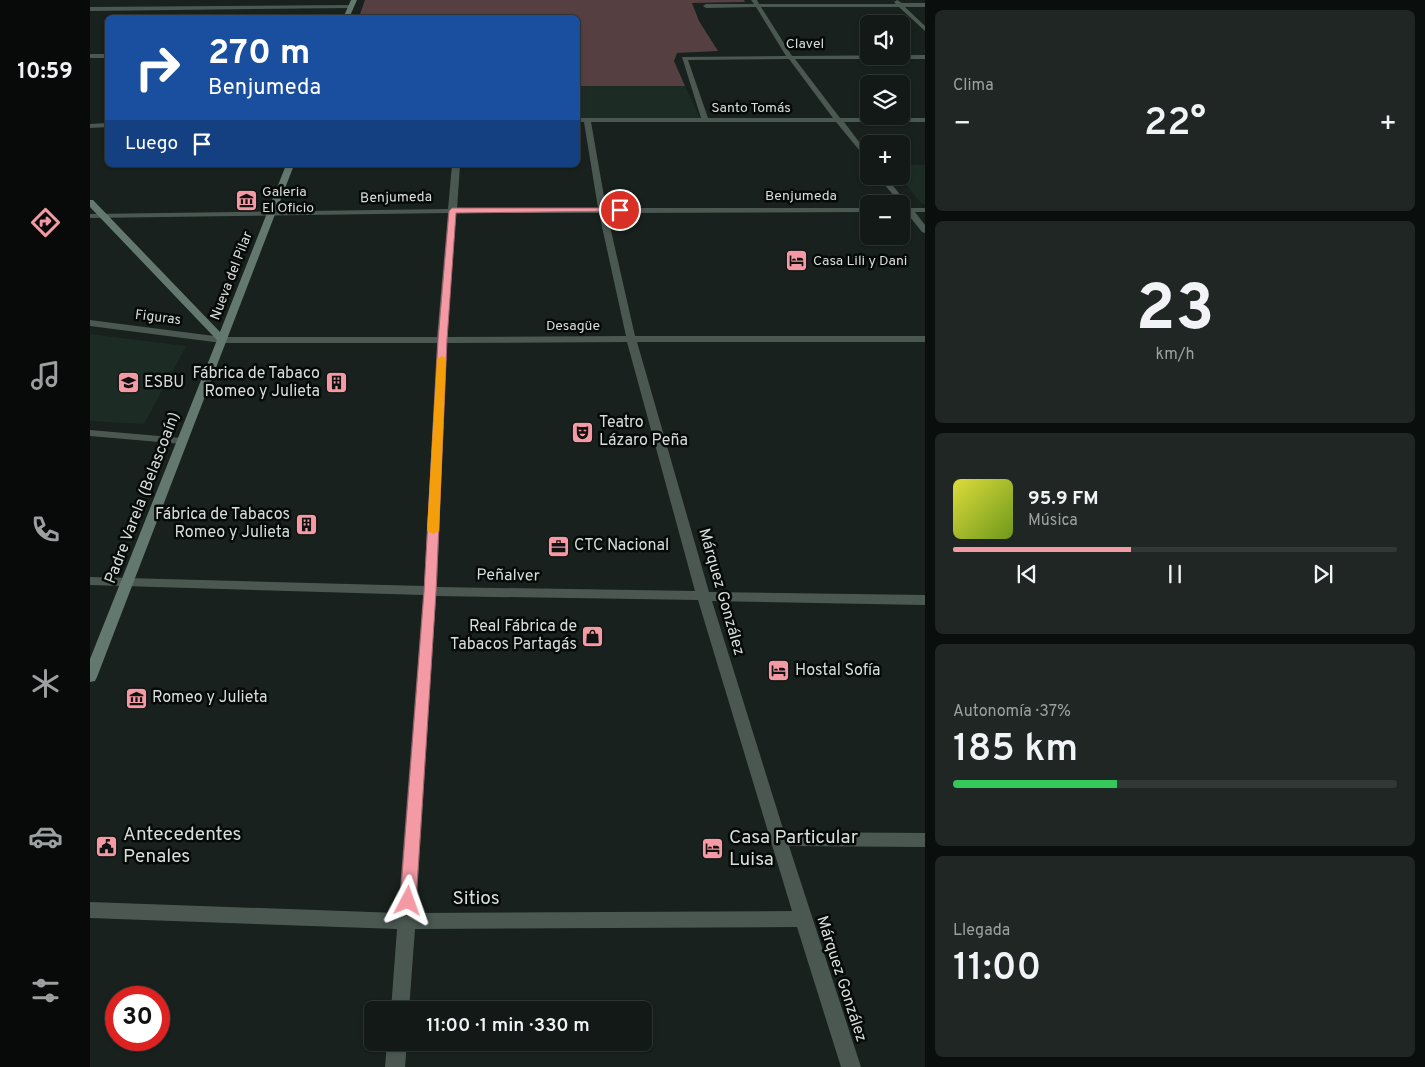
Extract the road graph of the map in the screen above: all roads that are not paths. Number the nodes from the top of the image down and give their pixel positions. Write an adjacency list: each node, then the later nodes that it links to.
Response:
1 (202, 0): 9 (street)
2 (895, 0): 5 (street)
3 (353, 3): 9 (street); 10 (main road)
4 (756, 3): 5 (street); 7 (street); 14 (street)
5 (900, 5): 6 (street); 11 (street)
6 (925, 5)
7 (706, 6)
8 (90, 9): 9 (street)
9 (195, 10)
10 (347, 15)
11 (925, 30)
12 (90, 56): 13 (street)
13 (105, 56)
14 (790, 57): 15 (street, Clavel); 17 (street, Clavel); 18 (street)
15 (925, 57)
16 (582, 120): 17 (street, Santo Tomás); 26 (street, Márquez González)
17 (705, 120): 18 (street, Santo Tomás)
18 (838, 120): 19 (street, Santo Tomás); 22 (street)
19 (925, 120)
20 (105, 125): 21 (street)
21 (90, 126)
22 (860, 148)
23 (289, 167): 31 (main road, Nueva del Pilar)
24 (456, 167): 30 (street)
25 (90, 202): 33 (main road)
26 (602, 210): 27 (street, Benjumeda); 30 (street, Benjumeda); 37 (street, Márquez González)
27 (860, 210)
28 (910, 210): 29 (street)
29 (925, 210)
30 (452, 211): 31 (street, Benjumeda); 40 (street)
31 (271, 213): 33 (street, Benjumeda); 39 (main road, Nueva del Pilar)
32 (90, 216): 33 (street, Benjumeda)
33 (104, 216): 39 (main road)
34 (910, 216): 35 (street)
35 (925, 230)
36 (90, 323): 39 (street, Figuras)
37 (631, 339): 38 (street, Desagüe); 40 (street, Desagüe); 46 (street, Márquez González)
38 (925, 339)
39 (222, 340): 40 (street, Desagüe); 42 (main road, Padre Varela (Belascoaín))
40 (442, 340): 45 (street)
41 (90, 433): 42 (street)
42 (182, 441): 44 (main road, Padre Varela (Belascoaín))
43 (90, 581): 44 (street, Peñalver)
44 (127, 583): 45 (street, Peñalver); 48 (main road, Padre Varela (Belascoaín))
45 (430, 592): 46 (street, Peñalver); 53 (street)
46 (704, 598): 47 (street, Peñalver); 49 (street, Márquez González)
47 (925, 600)
48 (90, 677)
49 (778, 839): 50 (street); 52 (street, Márquez González)
50 (925, 840)
51 (90, 910): 53 (street, Sitios)
52 (802, 919): 53 (street, Sitios); 57 (street, Márquez González)
53 (407, 920): 54 (street)
54 (401, 1001)
55 (396, 1051): 56 (street)
56 (395, 1067)
57 (851, 1067)

